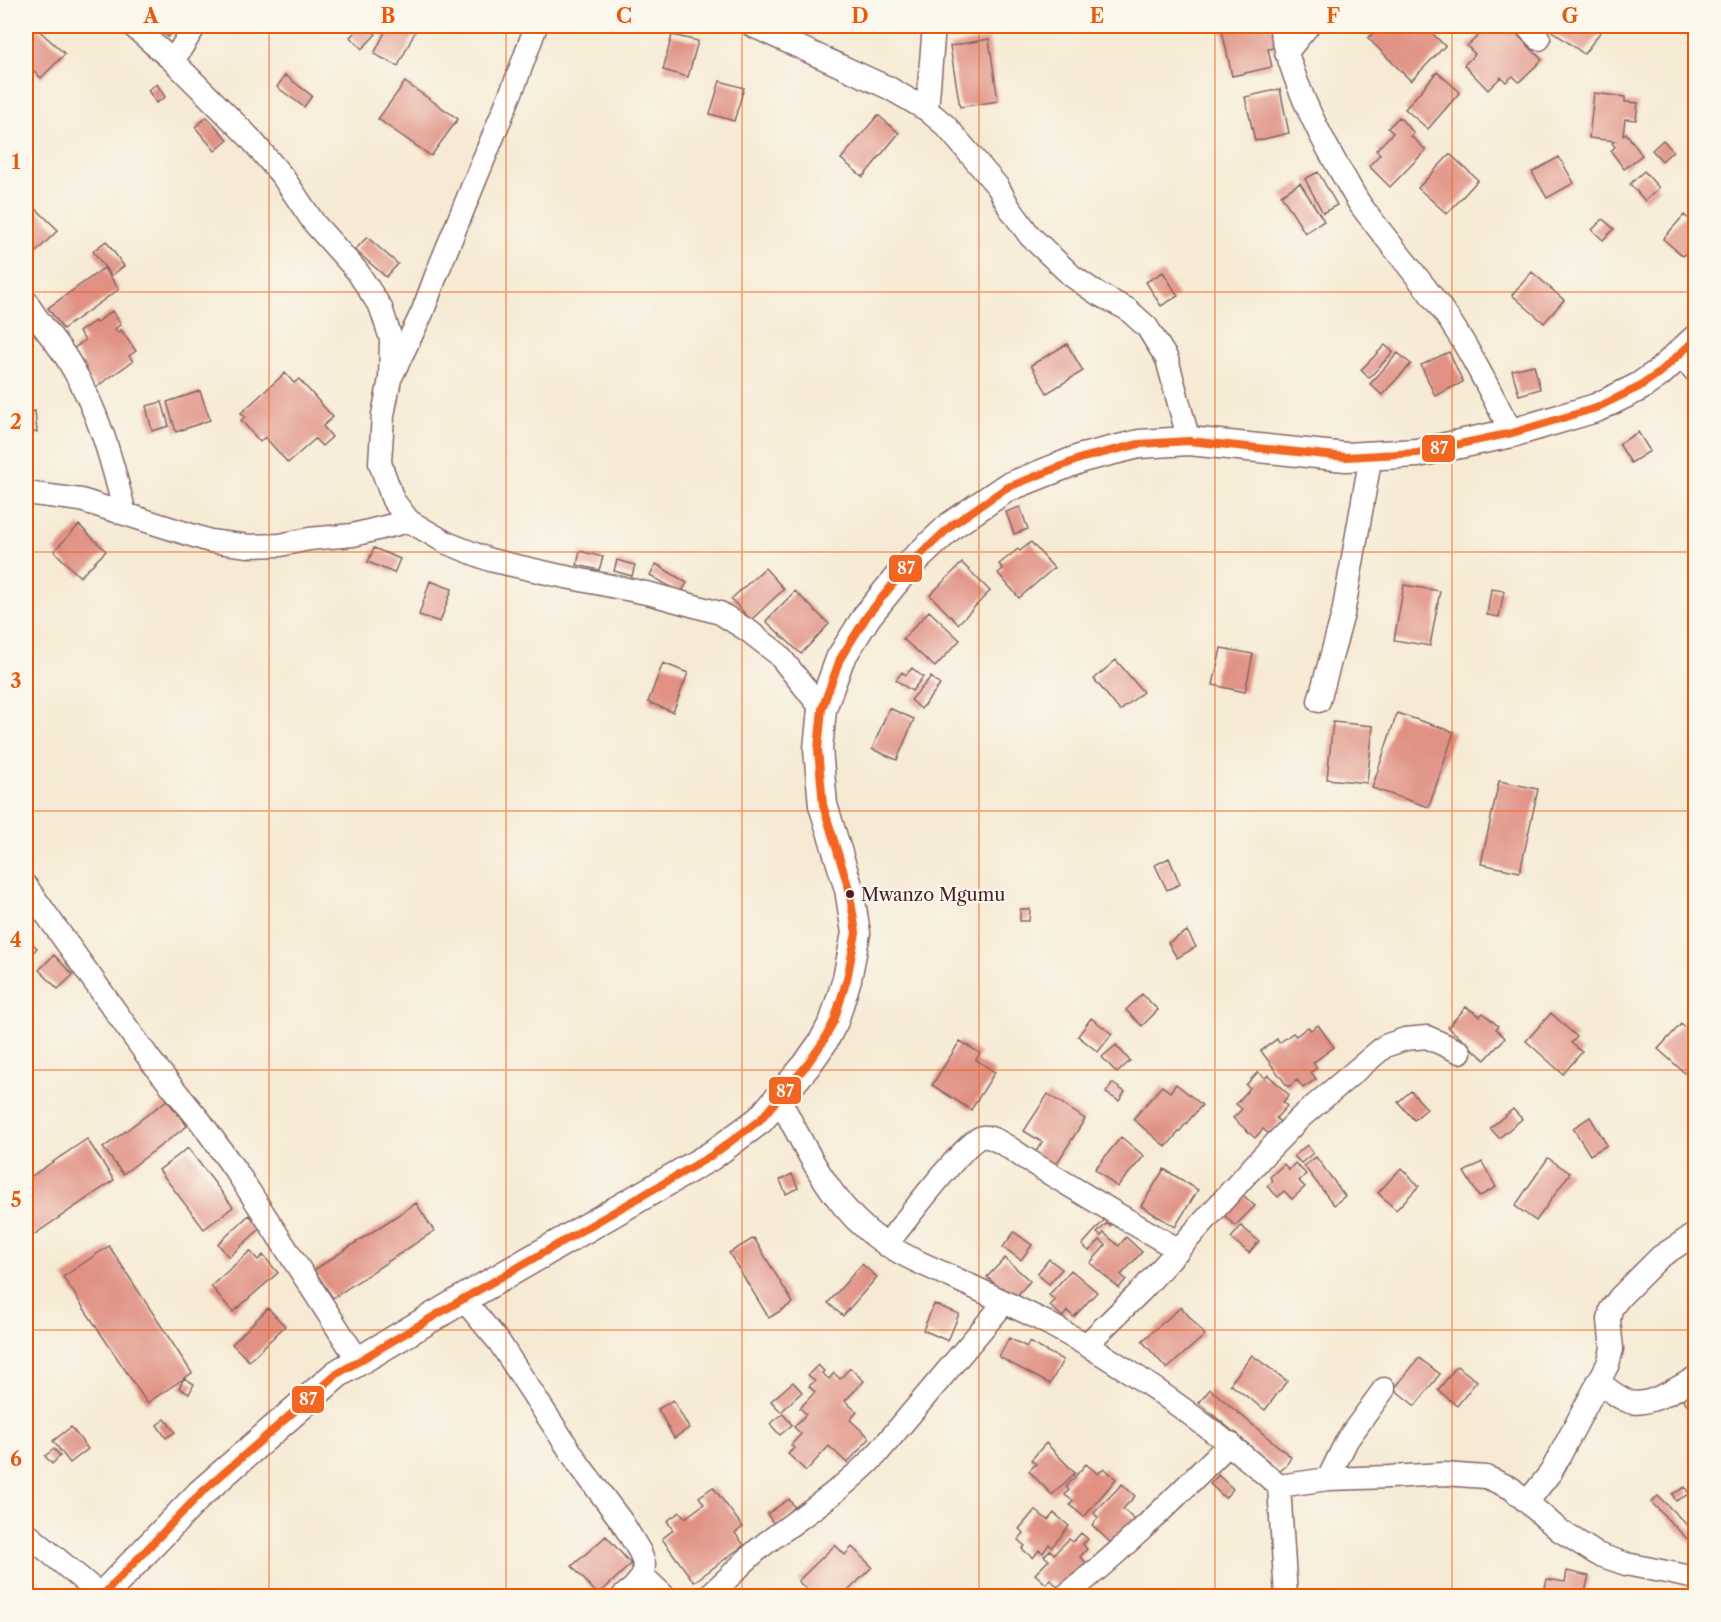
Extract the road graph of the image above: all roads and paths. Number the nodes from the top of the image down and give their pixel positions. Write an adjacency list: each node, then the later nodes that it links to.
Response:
1 (133, 26): 9 (street)
2 (195, 26): 9 (street)
3 (536, 26): 13 (street)
4 (753, 26): 10 (street)
5 (934, 26): 10 (street)
6 (1280, 26): 8 (street)
7 (1308, 26): 8 (street)
8 (1286, 53): 14 (street)
9 (172, 62): 13 (street)
10 (927, 110): 15 (street)
11 (26, 302): 18 (street)
12 (1690, 356): 14 (street)
13 (390, 379): 19 (street)
14 (1512, 433): 16 (street)
15 (1190, 441): 16 (street); 21 (street)
16 (1371, 455): 20 (street)
17 (26, 493): 18 (street)
18 (125, 514): 19 (street)
19 (409, 521): 21 (street)
20 (1319, 701)
21 (822, 709): 24 (street)
22 (26, 886): 31 (street)
23 (1460, 1052): 27 (street)
24 (779, 1098): 26 (street); 28 (street)
25 (1692, 1236): 33 (street)
26 (886, 1245): 27 (street); 29 (street)
27 (1179, 1250): 30 (street)
28 (463, 1299): 31 (street); 40 (street)
29 (1005, 1302): 30 (street); 46 (street)
30 (1087, 1344): 35 (street)
31 (358, 1360): 43 (street)
32 (1695, 1377): 33 (street)
33 (1598, 1382): 38 (street)
34 (1384, 1389): 36 (street)
35 (1230, 1443): 37 (street); 47 (street)
36 (1328, 1479): 37 (street); 38 (street)
37 (1279, 1486): 42 (street)
38 (1528, 1501): 41 (street)
39 (26, 1533): 43 (street)
40 (643, 1576): 44 (street); 45 (street)
41 (1695, 1578)
42 (1283, 1595)
43 (102, 1596)
44 (622, 1596)
45 (664, 1596)
46 (708, 1596)
47 (1065, 1596)

